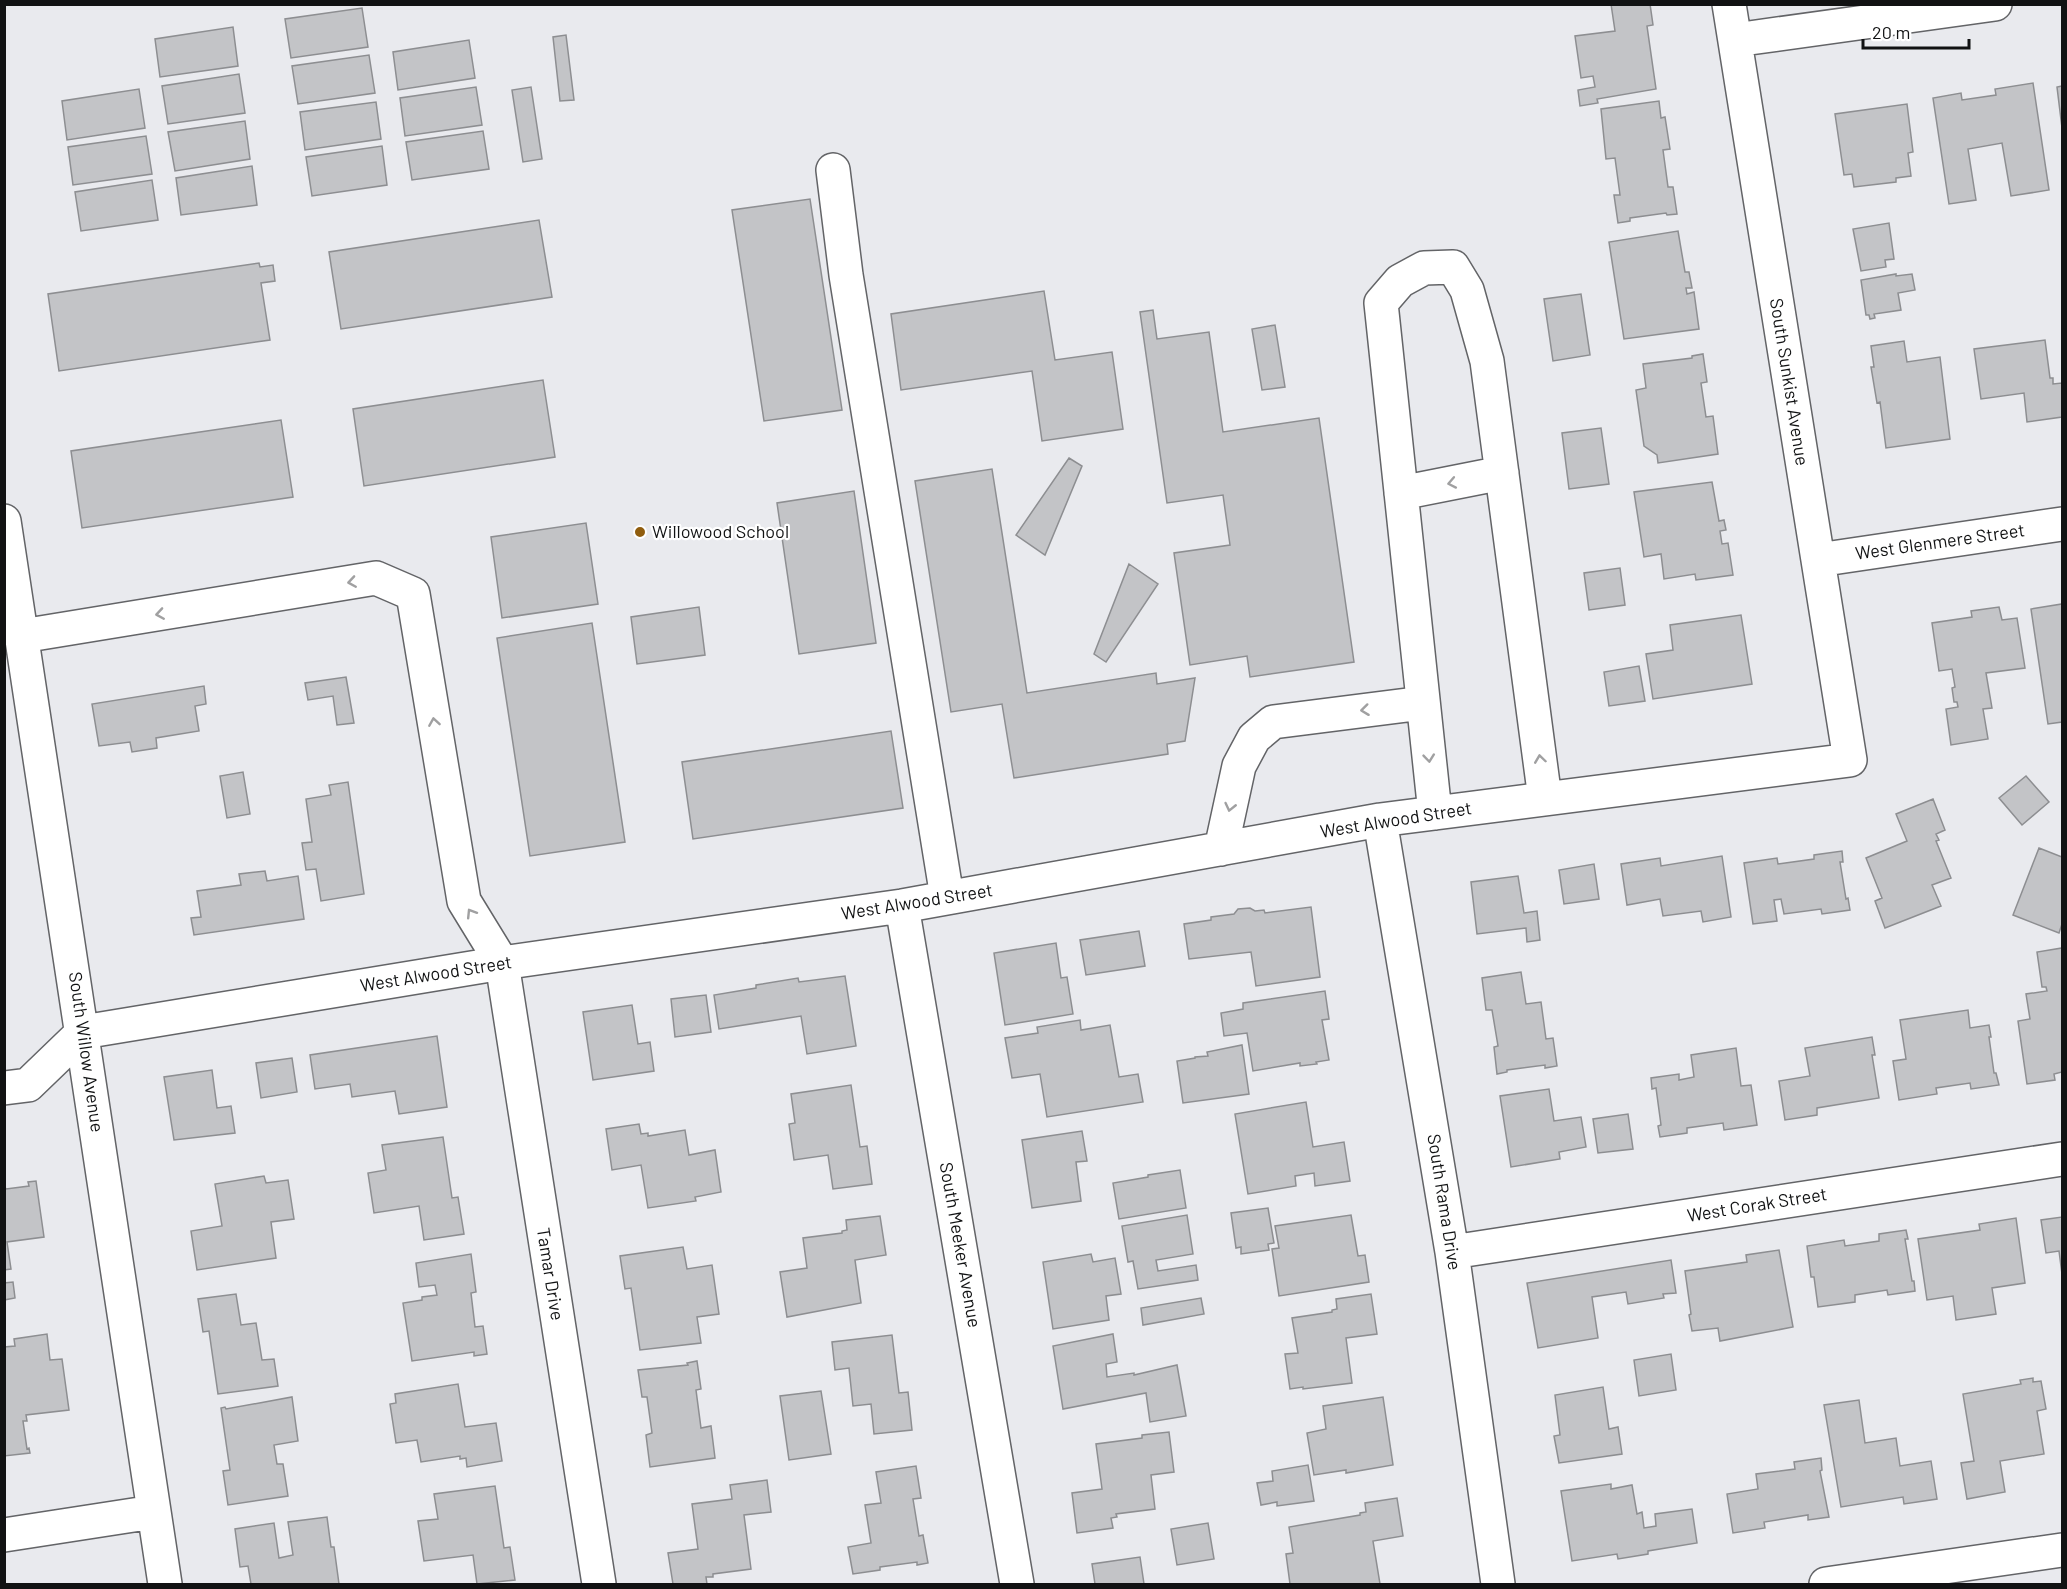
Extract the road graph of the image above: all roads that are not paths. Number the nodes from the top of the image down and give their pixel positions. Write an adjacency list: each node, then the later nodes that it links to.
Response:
1 (1729, 4): 3 (street, South Sunkist Avenue)
2 (1995, 4): 3 (street)
3 (1735, 40): 9 (street, South Sunkist Avenue)
4 (833, 170): 17 (street)
5 (1502, 473): 6 (street, one-way to 6); 6 (street); 13 (street, one-way to 5)
6 (1401, 493): 11 (street)
7 (4, 521): 10 (street, South Willow Avenue)
8 (2062, 524): 9 (street, West Glenmere Street)
9 (1818, 560): 12 (street, South Sunkist Avenue)
10 (22, 636): 19 (street, one-way to 10); 20 (street, South Willow Avenue)
11 (1424, 703): 14 (street, one-way to 14); 16 (street, one-way to 16)
12 (1850, 760): 13 (street, West Alwood Street)
13 (1545, 799): 14 (street, West Alwood Street)
14 (1435, 813): 15 (street, West Alwood Street)
15 (1380, 820): 16 (street, West Alwood Street); 23 (street, South Rama Drive)
16 (1221, 849): 17 (street, West Alwood Street)
17 (947, 897): 18 (street, West Alwood Street)
18 (902, 906): 19 (street, West Alwood Street); 29 (street, South Meeker Avenue)
19 (502, 963): 20 (street, West Alwood Street); 28 (street, Tamar Drive)
20 (83, 1032): 21 (street); 24 (street, South Willow Avenue)
21 (4, 1088)
22 (2062, 1159): 23 (street, West Corak Street)
23 (1452, 1252): 30 (street, South Rama Drive)
24 (153, 1512): 25 (street); 27 (street, South Willow Avenue)
25 (4, 1535)
26 (2062, 1550): 31 (street)
27 (165, 1584)
28 (599, 1584)
29 (1017, 1584)
30 (1498, 1584)
31 (1826, 1584)

